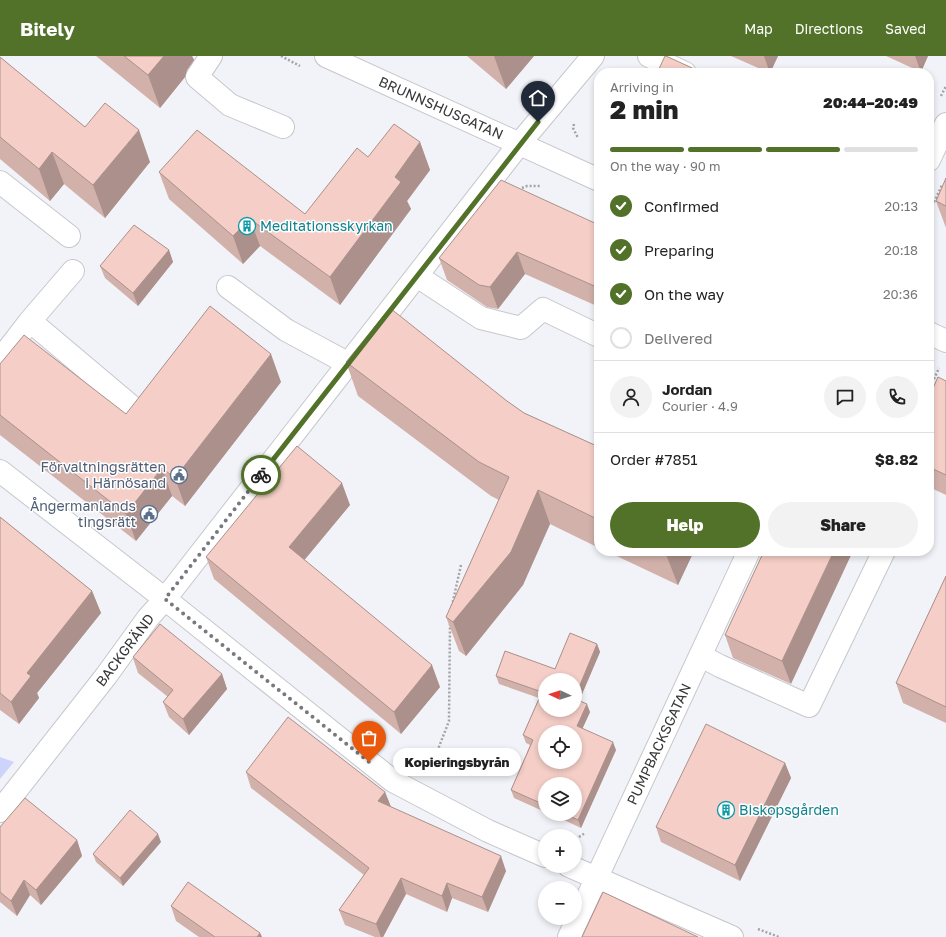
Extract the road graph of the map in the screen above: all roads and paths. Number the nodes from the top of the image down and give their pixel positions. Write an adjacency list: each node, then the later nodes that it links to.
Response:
1 (210, 56): 8 (street)
2 (326, 56): 10 (street, BRUNNSHUSGATAN)
3 (593, 56): 10 (street, BACKGRÄND)
4 (649, 56): 5 (street)
5 (674, 68)
6 (575, 117): 9 (path)
7 (946, 124): 11 (street)
8 (283, 127)
9 (578, 140)
10 (520, 143): 12 (street, BRUNNSHUSGATAN); 20 (street, BACKGRÄND)
11 (934, 149)
12 (594, 178)
13 (0, 182): 18 (street)
14 (943, 182): 17 (path)
15 (521, 188): 16 (path)
16 (548, 188)
17 (934, 202)
18 (69, 236)
19 (73, 271): 22 (street)
20 (417, 276): 23 (street); 27 (street, BACKGRÄND)
21 (228, 287): 27 (street)
22 (30, 321): 26 (street); 30 (street)
23 (594, 334)
24 (934, 335): 25 (street)
25 (946, 341)
26 (0, 360)
27 (349, 364): 35 (street, BACKGRÄND)
28 (937, 372): 29 (path)
29 (934, 379)
30 (138, 412)
31 (0, 472): 35 (street)
32 (747, 556): 38 (street, PUMPBACKSGATAN)
33 (882, 556): 38 (street)
34 (461, 565): 36 (path)
35 (165, 599): 40 (street, BACKGRÄND); 41 (street)
36 (450, 613)
37 (450, 621): 39 (path)
38 (701, 656): 43 (street, PUMPBACKSGATAN)
39 (429, 772)
40 (0, 811)
41 (538, 853)
42 (582, 872): 43 (street)
43 (596, 878): 44 (street, PUMPBACKSGATAN); 45 (street)
44 (568, 937)
45 (732, 937)

